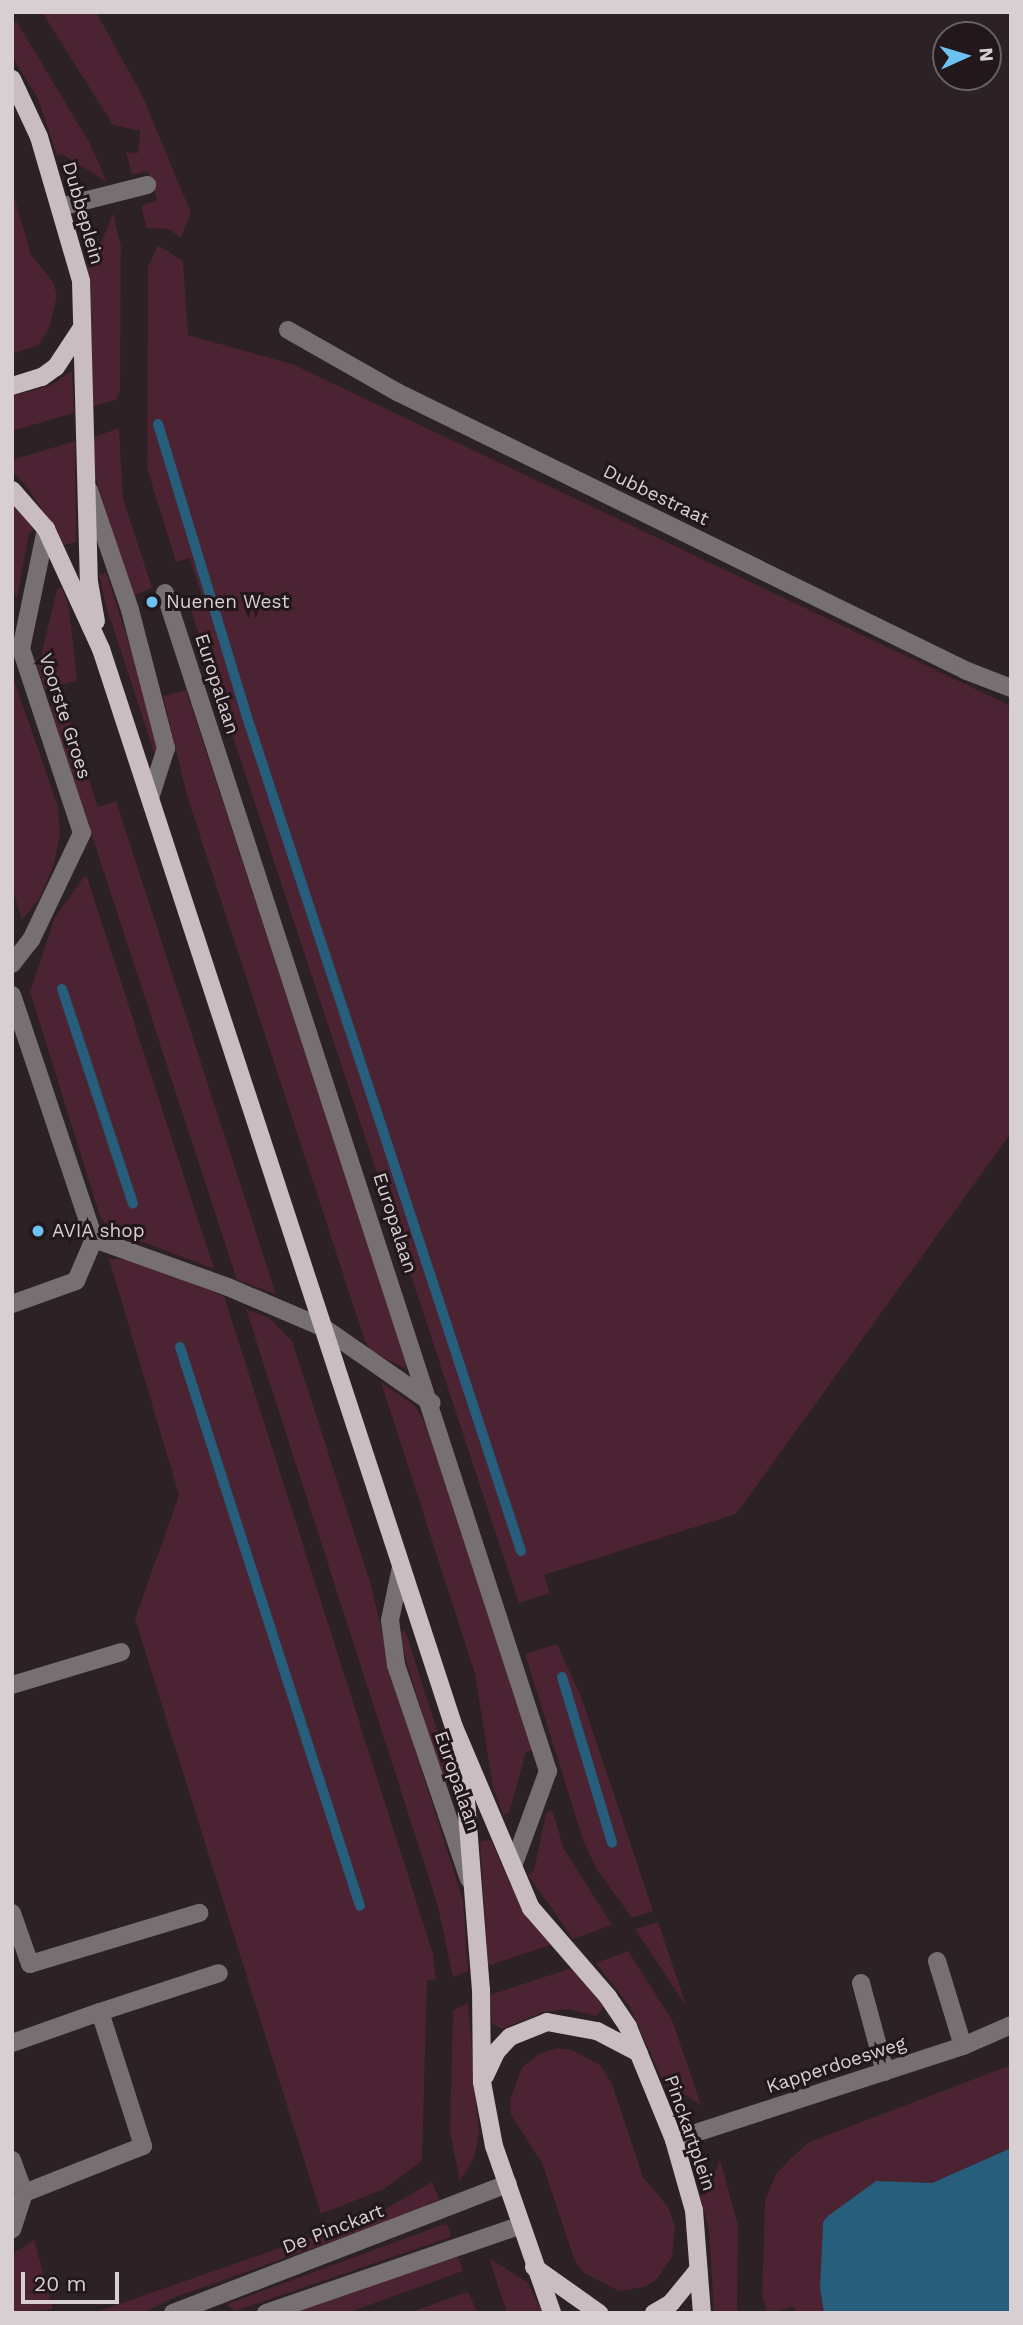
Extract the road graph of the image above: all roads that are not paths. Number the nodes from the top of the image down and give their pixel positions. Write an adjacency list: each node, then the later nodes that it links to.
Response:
1 (12, 79): 2 (main road)
2 (21, 111): 4 (main road, Dubbeplein)
3 (147, 185): 4 (street)
4 (60, 207): 5 (main road, Dubbeplein)
5 (83, 327): 7 (main road); 8 (main road, Europalaan)
6 (288, 330): 13 (street, Dubbestraat)
7 (12, 386)
8 (85, 480): 12 (main road, Europalaan); 14 (street, Europalaan)
9 (12, 489): 10 (main road, Europalaan)
10 (46, 528): 12 (main road, Europalaan); 15 (street, Voorste Groes)
11 (165, 593): 20 (street, Europalaan)
12 (101, 649): 14 (main road, Europalaan)
13 (1011, 688)
14 (150, 798): 19 (main road, Europalaan)
15 (12, 964)
16 (12, 995): 17 (street)
17 (94, 1239): 18 (street); 19 (street)
18 (12, 1304)
19 (324, 1328): 20 (street); 21 (main road, Europalaan)
20 (432, 1403): 25 (street, Europalaan)
21 (401, 1567): 24 (main road, Europalaan); 26 (street, Europalaan)
22 (121, 1652): 23 (street)
23 (12, 1685)
24 (454, 1727): 25 (main road, Europalaan); 26 (main road, Europalaan)
25 (513, 1866): 36 (main road, Europalaan)
26 (471, 1884): 38 (main road, Europalaan)
27 (12, 1913): 28 (street)
28 (199, 1913)
29 (937, 1961): 35 (street)
30 (219, 1973): 32 (street)
31 (861, 1983): 37 (street)
32 (100, 2012): 34 (street); 42 (street)
33 (1011, 2025): 35 (street, Kapperdoesweg)
34 (12, 2043)
35 (963, 2046): 37 (street, Kapperdoesweg)
36 (639, 2053): 38 (main road); 39 (main road, Pinckartplein)
37 (886, 2072): 39 (street, Kapperdoesweg)
38 (482, 2082): 41 (main road)
39 (674, 2140): 46 (main road, Pinckartplein)
40 (12, 2160): 42 (street)
41 (508, 2184): 43 (main road); 47 (street, De Pinckart)
42 (24, 2193): 44 (street)
43 (521, 2225): 45 (main road); 48 (street)
44 (12, 2229)
45 (534, 2267): 49 (main road); 50 (main road)
46 (698, 2270): 51 (main road); 52 (main road)
47 (173, 2313)
48 (266, 2313)
49 (552, 2313)
50 (599, 2313)
51 (654, 2313)
52 (702, 2313)

